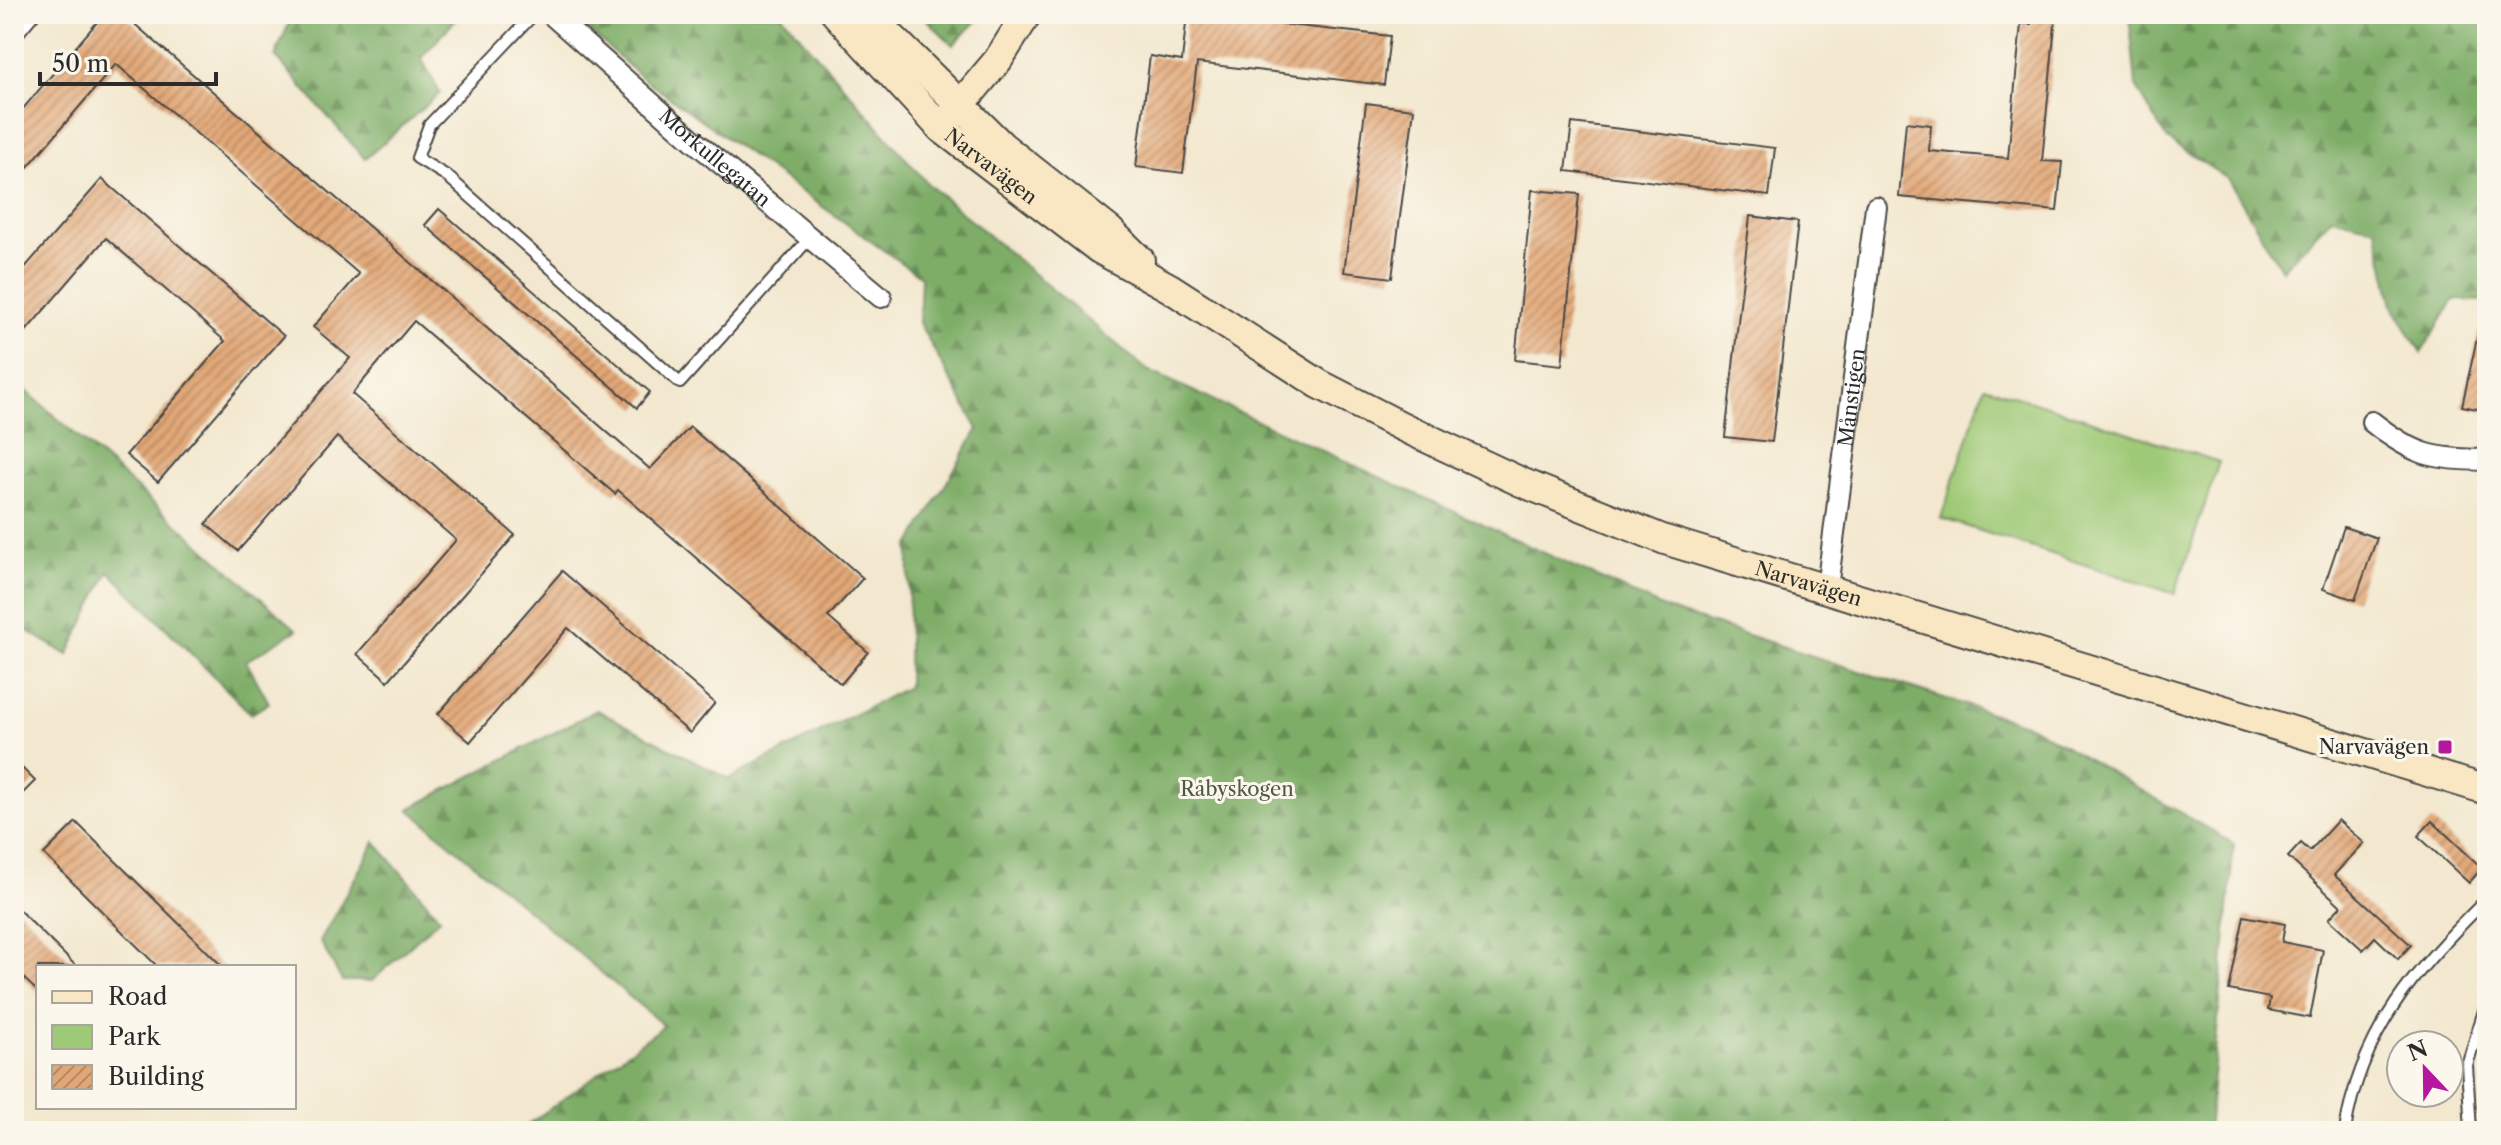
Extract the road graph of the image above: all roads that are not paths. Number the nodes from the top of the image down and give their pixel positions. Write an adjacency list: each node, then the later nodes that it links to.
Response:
1 (34, 14): 9 (lane)
2 (161, 14): 3 (lane)
3 (170, 14)
4 (534, 14): 12 (lane)
5 (551, 14): 12 (street, Morkullegatan)
6 (836, 14): 10 (main road, Narvavägen)
7 (868, 14): 10 (main road, Narvavägen)
8 (1027, 14): 10 (main road)
9 (14, 38)
10 (950, 117): 16 (main road, Narvavägen)
11 (1876, 207): 16 (street, Månstigen)
12 (809, 239): 13 (street, Morkullegatan)
13 (881, 297)
14 (2372, 422): 15 (street)
15 (2487, 460)
16 (1827, 588): 17 (main road, Narvavägen)
17 (2487, 790)
18 (2486, 901): 20 (lane)
19 (2487, 1001): 21 (lane)
20 (2345, 1131)
21 (2471, 1131)

